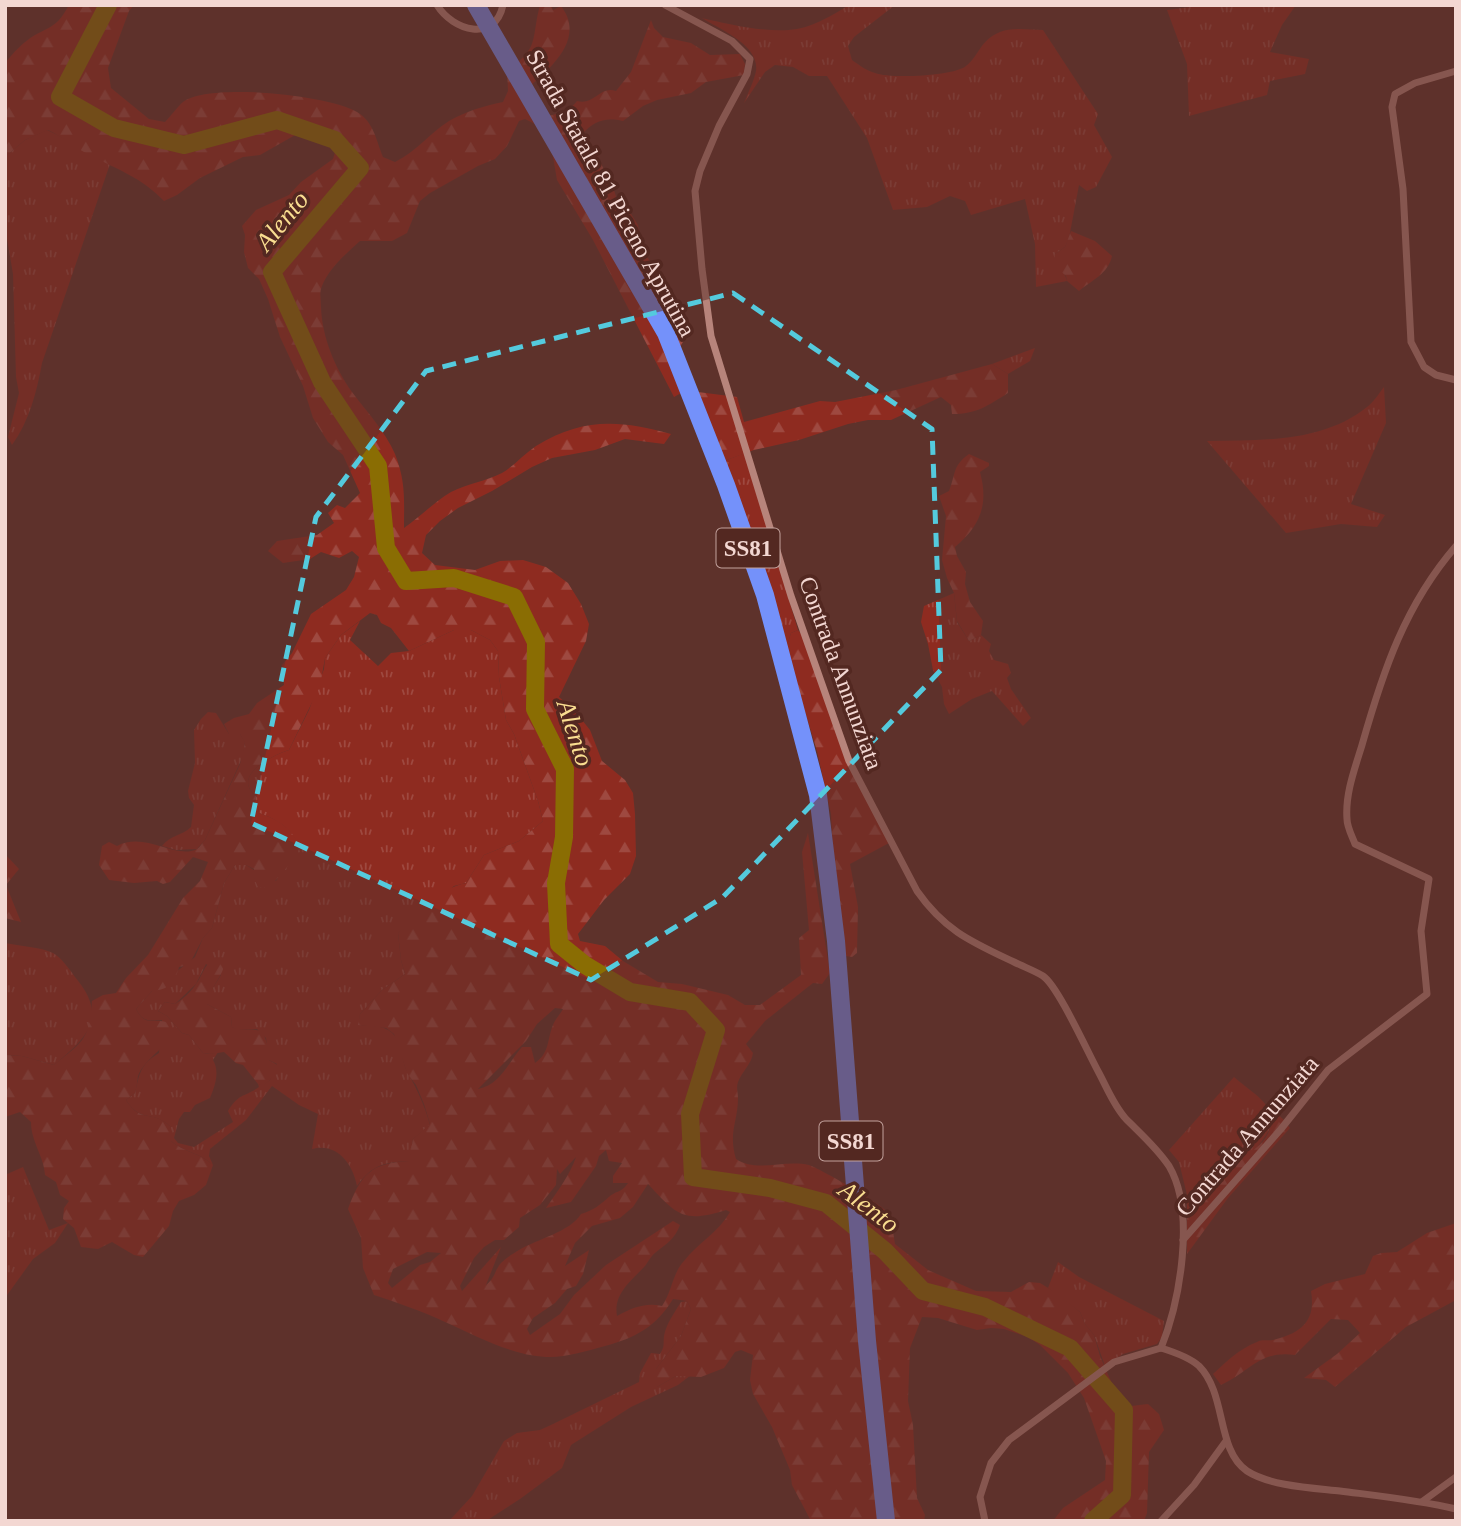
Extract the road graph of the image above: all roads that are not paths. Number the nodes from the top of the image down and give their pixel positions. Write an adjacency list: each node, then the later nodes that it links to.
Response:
1 (437, 5): 2 (street)
2 (503, 5)
3 (665, 5): 8 (street, Contrada Annunziata)
4 (477, 7): 14 (highway, Strada Statale 81 Piceno Aprutina / SS81)
5 (1456, 71): 6 (street)
6 (1456, 380)
7 (1456, 546): 8 (street, Contrada Annunziata)
8 (1182, 1240): 9 (street, Contrada Annunziata)
9 (1161, 1348): 10 (street); 15 (street)
10 (1226, 1441): 12 (street); 16 (street)
11 (1456, 1477): 12 (street)
12 (1423, 1501): 13 (street)
13 (1456, 1509)
14 (886, 1521)
15 (985, 1521)
16 (1161, 1521)

